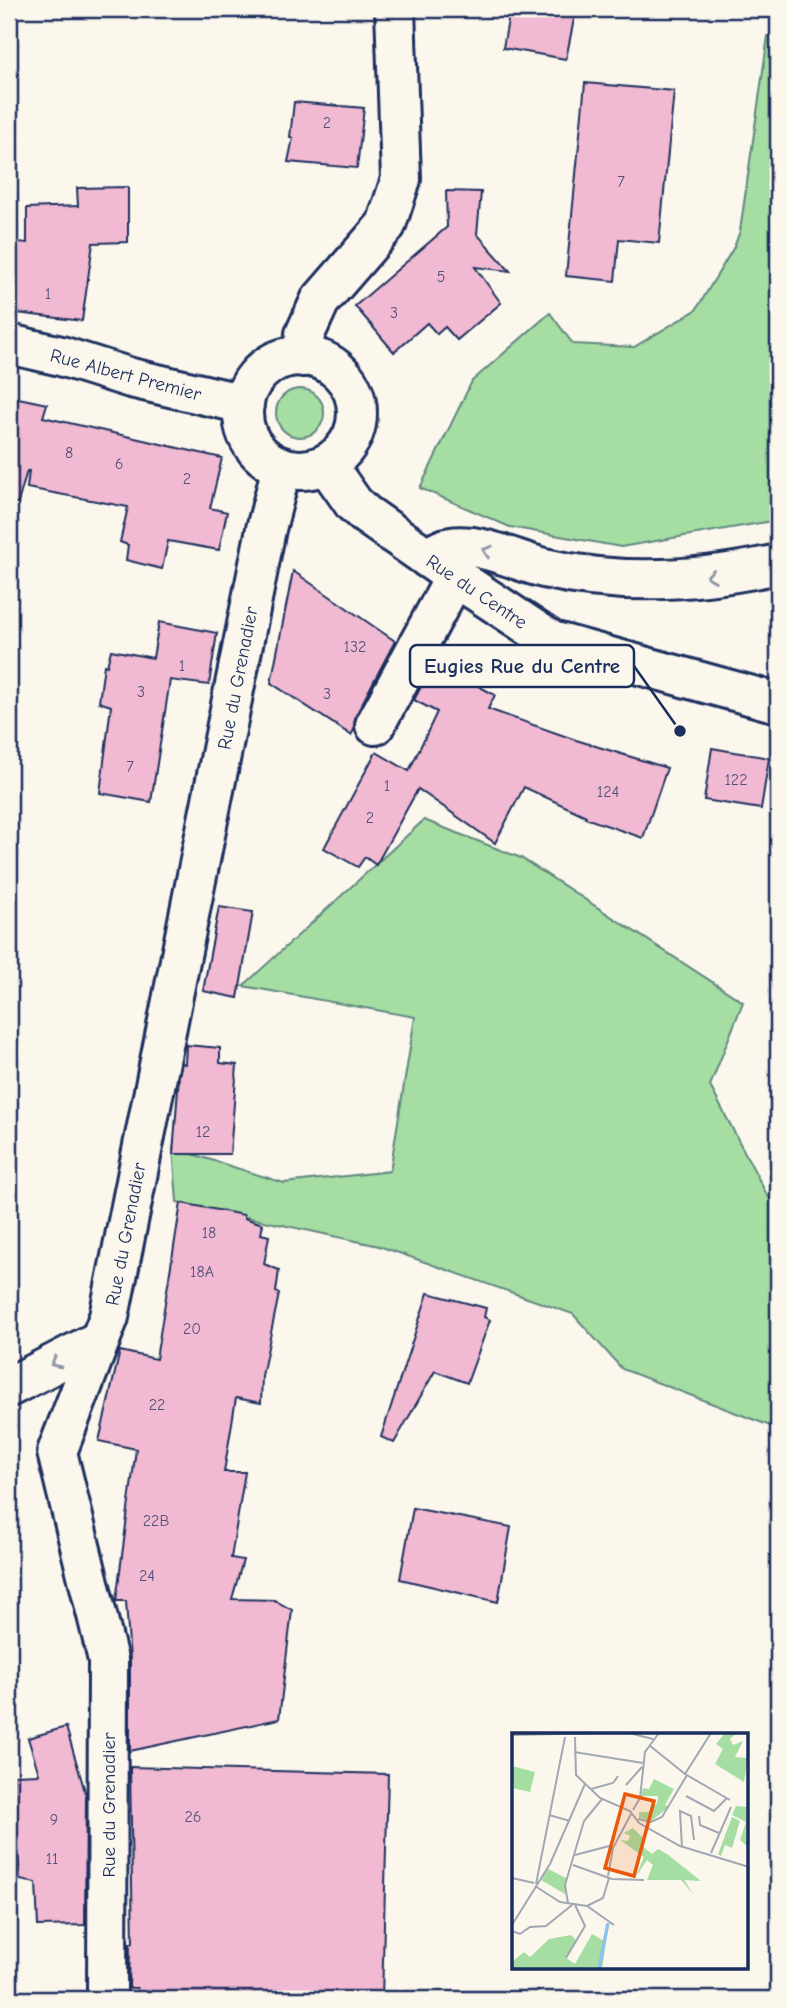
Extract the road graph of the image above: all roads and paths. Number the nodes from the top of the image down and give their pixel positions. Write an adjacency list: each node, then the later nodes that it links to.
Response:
1 (395, 9): 3 (street)
2 (9, 344): 4 (street, Rue Albert Premier)
3 (303, 357): 4 (street); 5 (street)
4 (244, 404): 6 (street)
5 (326, 464): 6 (street); 8 (street, Rue du Centre)
6 (282, 467): 11 (street, Rue du Grenadier)
7 (778, 564): 8 (street, one-way to 8)
8 (442, 568): 9 (street, Rue du Centre); 10 (street)
9 (778, 703)
10 (374, 726)
11 (100, 1339): 12 (street, one-way to 12); 13 (street, Rue du Grenadier)
12 (9, 1387)
13 (107, 1999)

